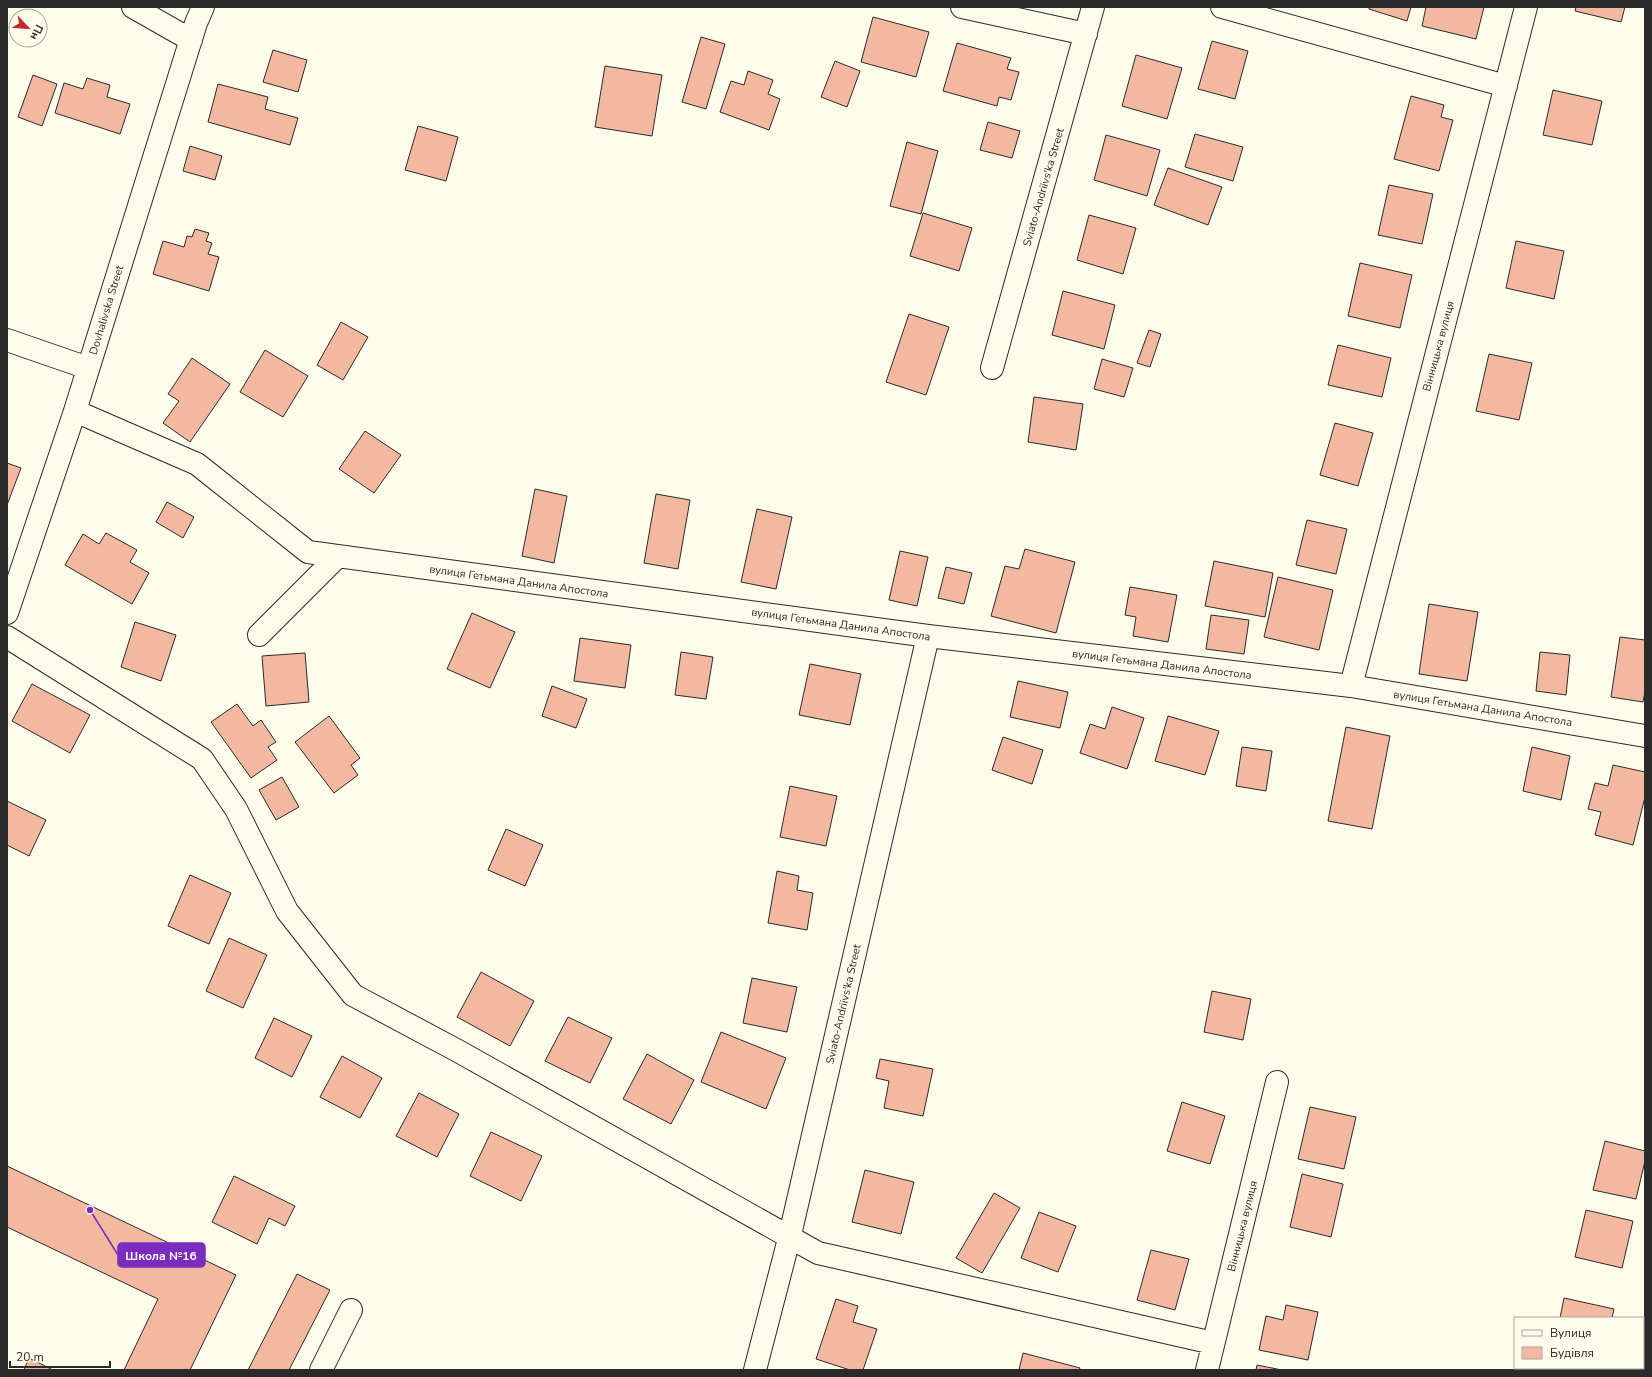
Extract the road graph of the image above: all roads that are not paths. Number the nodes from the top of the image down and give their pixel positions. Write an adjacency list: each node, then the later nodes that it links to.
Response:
1 (133, 7): 8 (street)
2 (203, 7): 8 (street, Dovhalivska Street)
3 (962, 7): 7 (street)
4 (1093, 7): 7 (street, Sviato-Andriivs'ka Street)
5 (1222, 7): 9 (street)
6 (1526, 7): 9 (street, Вінницька вулиця)
7 (1086, 34): 12 (street, Sviato-Andriivs'ka Street)
8 (191, 40): 11 (street, Dovhalivska Street)
9 (1506, 86): 19 (street, Вінницька вулиця)
10 (7, 340): 11 (street)
11 (88, 368): 13 (street, Dovhalivska Street)
12 (992, 368)
13 (75, 411): 14 (street, вулиця Гетьмана Данила Апостола); 15 (street, Dovhalivska Street)
14 (338, 556): 16 (street); 17 (street, вулиця Гетьмана Данила Апостола)
15 (7, 613)
16 (259, 635)
17 (928, 636): 19 (street, вулиця Гетьмана Данила Апостола); 22 (street, Sviato-Andriivs'ka Street)
18 (7, 637): 22 (street)
19 (1350, 686): 20 (street, вулиця Гетьмана Данила Апостола)
20 (1645, 736)
21 (1277, 1082): 24 (street, Вінницька вулиця)
22 (790, 1236): 24 (street); 26 (street, Sviato-Andriivs'ka Street)
23 (351, 1310): 25 (street)
24 (1213, 1343): 27 (street, Вінницька вулиця)
25 (322, 1370)
26 (754, 1370)
27 (1207, 1370)

